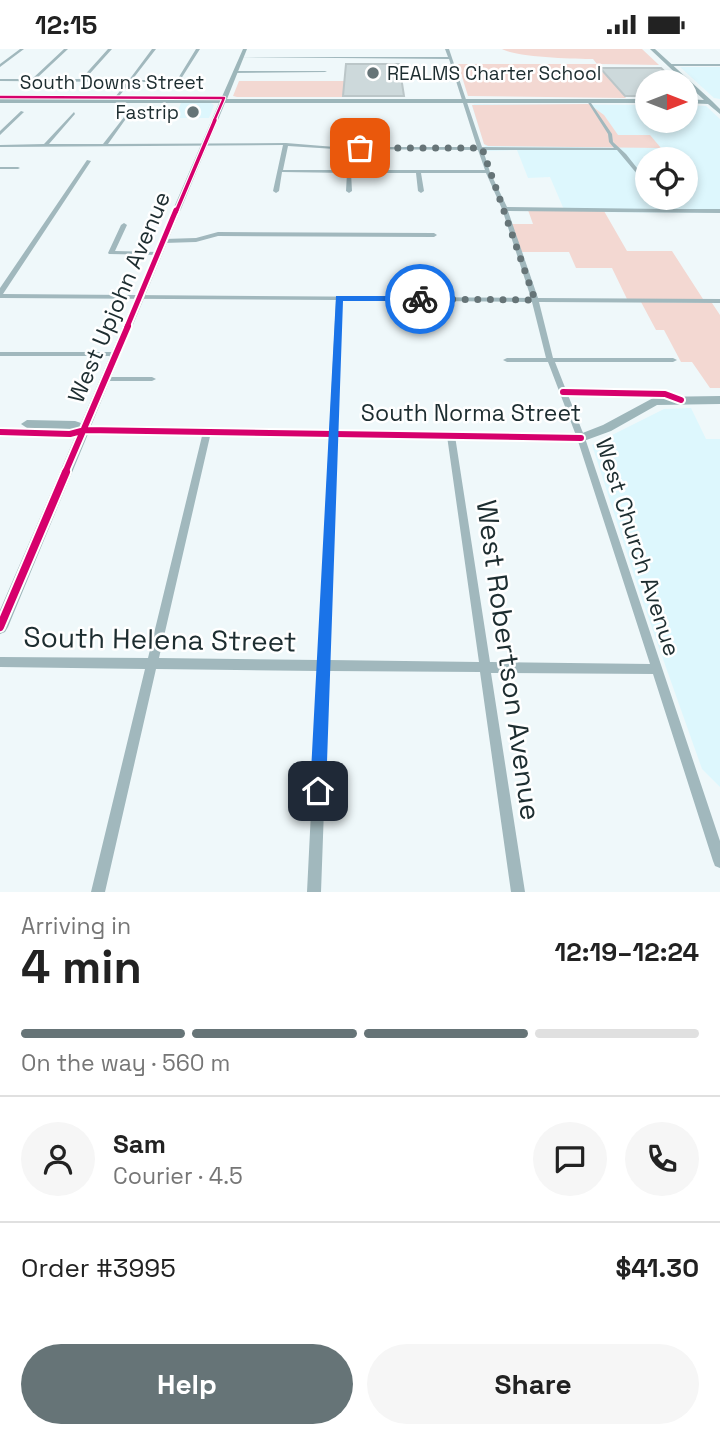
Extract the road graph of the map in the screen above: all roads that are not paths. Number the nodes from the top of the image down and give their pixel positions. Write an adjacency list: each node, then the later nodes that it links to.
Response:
1 (22, 49): 15 (street)
2 (66, 49): 20 (street)
3 (110, 49): 21 (street)
4 (154, 49): 22 (street)
5 (198, 49): 22 (street)
6 (245, 49): 10 (main road, West Upjohn Avenue)
7 (402, 49): 11 (street)
8 (447, 49): 12 (street, West Church Avenue)
9 (652, 49): 13 (main road)
10 (241, 57): 11 (street); 16 (main road, West Upjohn Avenue)
11 (403, 58): 12 (street)
12 (450, 58): 27 (street, West Church Avenue)
13 (670, 65): 14 (street); 31 (main road)
14 (720, 65)
15 (0, 67)
16 (234, 72): 17 (street); 26 (main road, West Upjohn Avenue)
17 (325, 72)
18 (0, 80): 19 (street)
19 (8, 80): 20 (street); 23 (street)
20 (33, 80): 21 (street)
21 (82, 80): 22 (street)
22 (130, 81): 25 (street)
23 (0, 86)
24 (0, 99): 25 (main road, South Downs Street)
25 (116, 99): 26 (main road, South Downs Street)
26 (223, 100): 27 (main road, South Downs Street); 38 (main road, West Upjohn Avenue)
27 (465, 101): 28 (main road, South Downs Street); 43 (street, West Church Avenue)
28 (589, 101): 29 (main road, South Downs Street); 44 (street)
29 (635, 101)
30 (698, 101): 31 (main road)
31 (709, 101): 32 (main road); 34 (main road)
32 (720, 101)
33 (22, 112): 37 (street)
34 (720, 112)
35 (74, 113): 41 (street)
36 (128, 113): 42 (street)
37 (0, 134)
38 (203, 144): 39 (street); 42 (street); 61 (main road, West Upjohn Avenue)
39 (286, 144): 43 (street); 48 (street)
40 (0, 146): 41 (street)
41 (45, 146): 42 (street)
42 (104, 146)
43 (482, 148): 44 (street); 52 (street, West Church Avenue)
44 (617, 149): 49 (street)
45 (89, 161): 63 (street)
46 (0, 168): 47 (street)
47 (18, 168)
48 (281, 170): 50 (street); 53 (street)
49 (635, 170)
50 (349, 171): 51 (street); 54 (street)
51 (418, 171): 52 (street); 55 (street)
52 (488, 172): 56 (street, West Church Avenue)
53 (276, 191)
54 (349, 191)
55 (421, 191)
56 (505, 209): 57 (street); 66 (street, West Church Avenue)
57 (666, 211): 58 (street)
58 (720, 211)
59 (124, 226): 62 (street)
60 (434, 235): 61 (street)
61 (164, 239): 62 (main road, West Upjohn Avenue)
62 (158, 254): 64 (main road, West Upjohn Avenue)
63 (0, 294): 64 (street)
64 (141, 297): 65 (street); 69 (main road, West Upjohn Avenue)
65 (339, 298): 66 (street); 82 (street)
66 (535, 300): 67 (street); 70 (street, West Church Avenue)
67 (720, 301)
68 (0, 353): 69 (street)
69 (117, 354): 73 (main road, West Upjohn Avenue)
70 (550, 359): 71 (street); 72 (street); 75 (street, West Church Avenue)
71 (507, 360)
72 (673, 360)
73 (106, 379): 74 (street); 79 (main road, West Upjohn Avenue)
74 (152, 379)
75 (563, 392): 76 (street, South Norma Street); 84 (street, West Church Avenue)
76 (681, 400): 77 (main road, South Norma Street); 84 (main road, South Norma Street)
77 (720, 400)
78 (0, 424): 79 (main road, South Norma Street)
79 (85, 430): 80 (main road, South Norma Street); 81 (main road, South Norma Street); 85 (main road, West Upjohn Avenue)
80 (0, 432)
81 (207, 432): 82 (main road, South Norma Street); 87 (street)
82 (333, 434): 83 (main road, South Norma Street); 88 (street)
83 (451, 436): 84 (main road, South Norma Street); 89 (street, West Robertson Avenue)
84 (581, 438): 90 (street, West Church Avenue)
85 (0, 627)
86 (0, 662): 87 (street, South Helena Street)
87 (153, 663): 88 (street, South Helena Street); 92 (street)
88 (323, 665): 89 (street, South Helena Street); 93 (street)
89 (486, 667): 90 (street, South Helena Street); 94 (street, West Robertson Avenue)
90 (656, 669): 91 (street, West Church Avenue)
91 (720, 861)
92 (98, 892)
93 (314, 892)
94 (518, 892)

